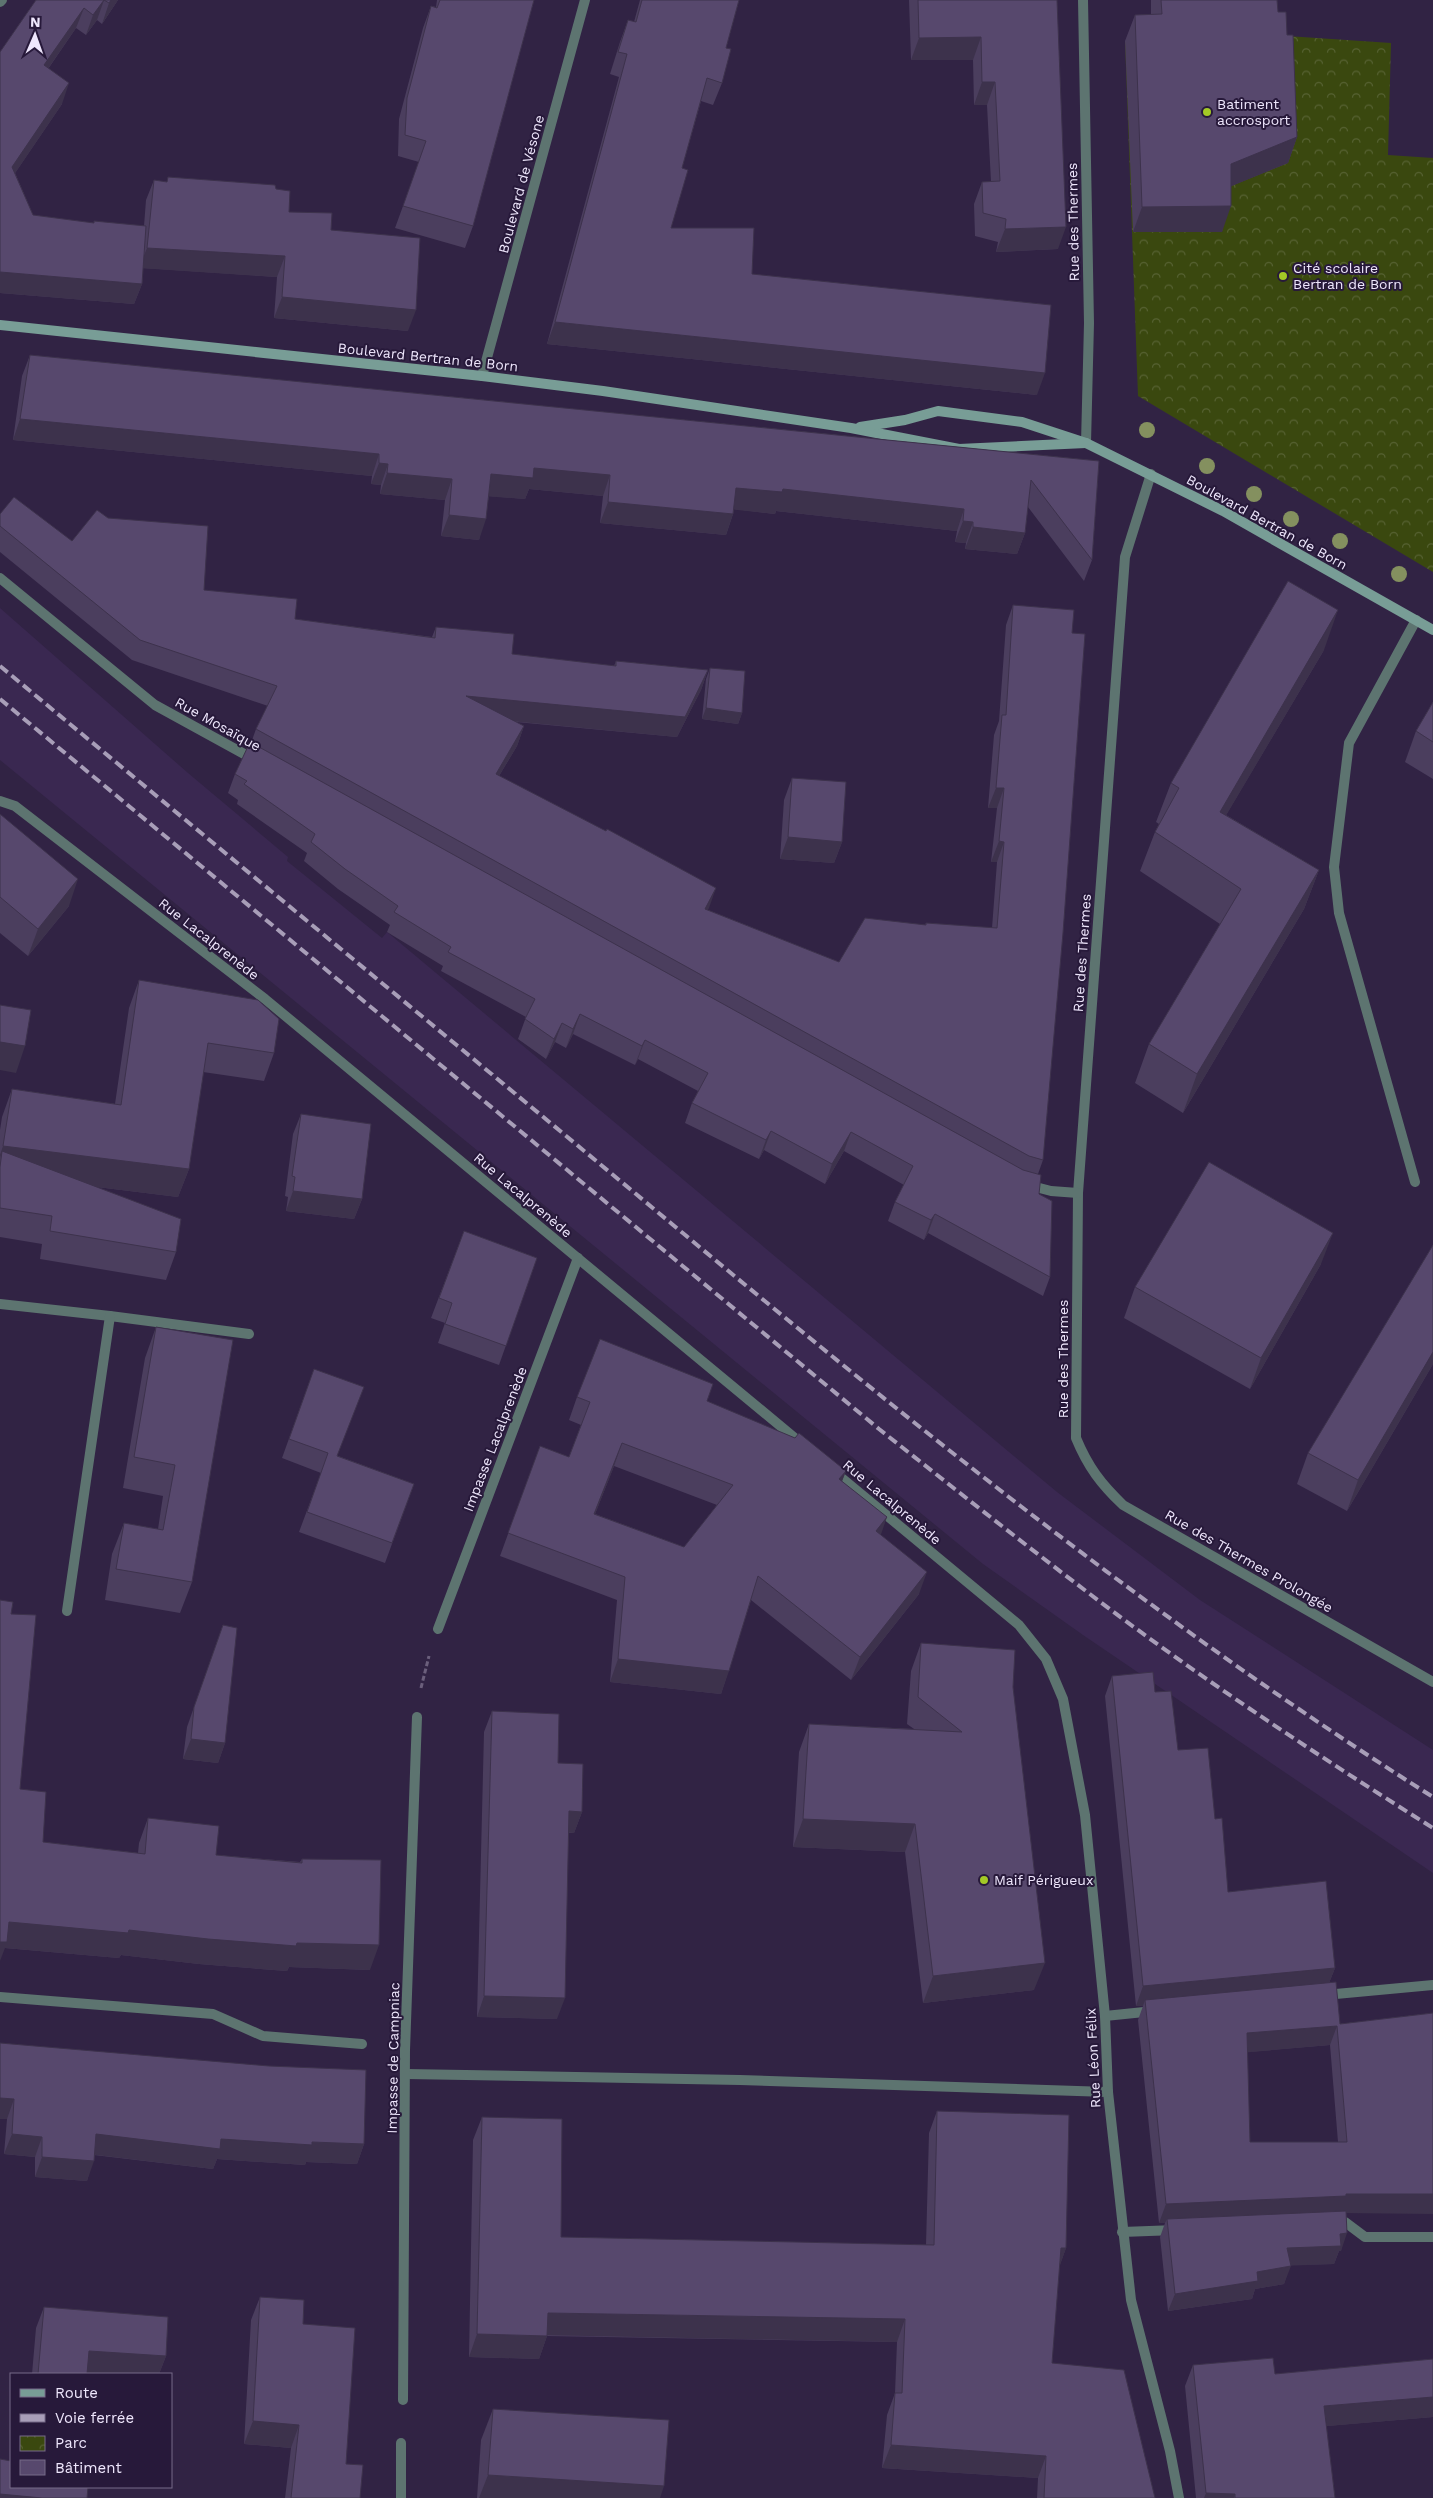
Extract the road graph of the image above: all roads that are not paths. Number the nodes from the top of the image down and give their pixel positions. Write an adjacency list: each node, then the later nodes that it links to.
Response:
1 (585, 0): 4 (street, Boulevard de Vésone)
2 (1083, 0): 6 (street, Rue des Thermes)
3 (0, 326): 4 (main road, Boulevard Bertran de Born)
4 (482, 376): 5 (main road, Boulevard Bertran de Born)
5 (851, 428): 6 (main road, Boulevard Bertran de Born); 6 (main road, Boulevard Bertran de Born)
6 (1086, 443): 7 (main road, Boulevard Bertran de Born)
7 (1150, 474): 9 (main road, Boulevard Bertran de Born); 15 (street, Rue des Thermes)
8 (0, 578): 11 (street, Rue Mosaïque)
9 (1416, 620): 10 (main road, Boulevard Bertran de Born); 13 (street)
10 (1433, 630)
11 (268, 768)
12 (0, 801): 16 (street, Rue Lacalprenède)
13 (1415, 1182)
14 (1019, 1183): 15 (street)
15 (1078, 1193): 20 (street, Rue des Thermes)
16 (578, 1258): 22 (street, Rue Lacalprenède); 23 (street, Impasse Lacalprenède)
17 (0, 1304): 18 (street)
18 (110, 1316): 19 (street); 21 (street)
19 (249, 1334)
20 (1076, 1438): 24 (street, Rue des Thermes Prolongée)
21 (67, 1611)
22 (1018, 1625): 30 (street, Rue Léon Félix)
23 (438, 1629)
24 (1433, 1682)
25 (417, 1718): 32 (street, Impasse de Campniac)
26 (1433, 1985): 27 (street)
27 (1314, 1996)
28 (0, 1997): 31 (street)
29 (1164, 2010): 30 (street)
30 (1105, 2016): 33 (street, Rue Léon Félix)
31 (362, 2044)
32 (406, 2074): 33 (street); 38 (street, Impasse de Campniac)
33 (1108, 2092): 36 (street, Rue Léon Félix)
34 (1326, 2223): 37 (street)
35 (1190, 2229): 36 (street)
36 (1122, 2232): 41 (street, Rue Léon Félix)
37 (1433, 2236)
38 (403, 2400)
39 (401, 2443): 40 (street)
40 (401, 2498)
41 (1179, 2498)

